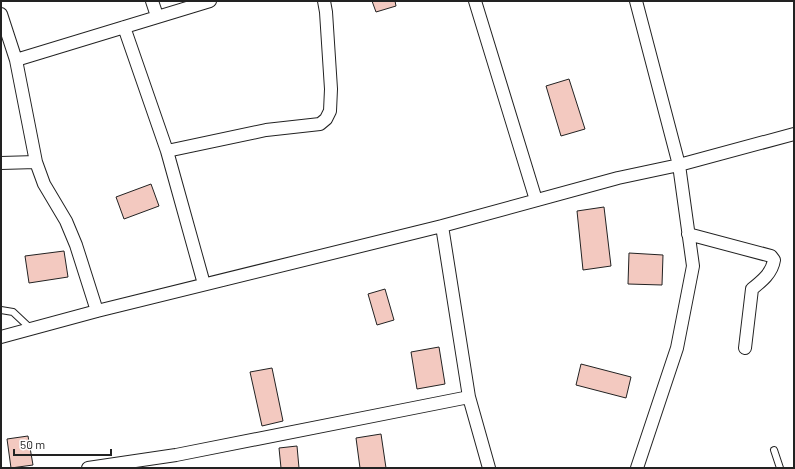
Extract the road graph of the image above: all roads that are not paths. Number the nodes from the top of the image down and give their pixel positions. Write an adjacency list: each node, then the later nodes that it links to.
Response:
1 (152, 1): 7 (street)
2 (210, 1): 7 (street)
3 (324, 1): 11 (street)
4 (475, 1): 15 (street)
5 (636, 1): 14 (street)
6 (1, 14): 9 (street)
7 (157, 16): 8 (street)
8 (124, 27): 9 (street); 11 (street)
9 (16, 60): 12 (street)
10 (794, 134): 14 (street)
11 (167, 151): 18 (street)
12 (36, 162): 13 (street); 20 (street)
13 (1, 163)
14 (679, 165): 15 (street); 17 (street)
15 (536, 200): 16 (street)
16 (442, 226): 18 (street); 24 (street)
17 (688, 234): 23 (street); 28 (street)
18 (204, 284): 20 (street)
19 (1, 310): 21 (lane)
20 (97, 311): 21 (street)
21 (30, 328): 22 (street)
22 (1, 337)
23 (745, 348)
24 (469, 397): 26 (street); 27 (street)
25 (774, 450): 29 (lane)
26 (88, 468)
27 (489, 468)
28 (637, 468)
29 (780, 468)

